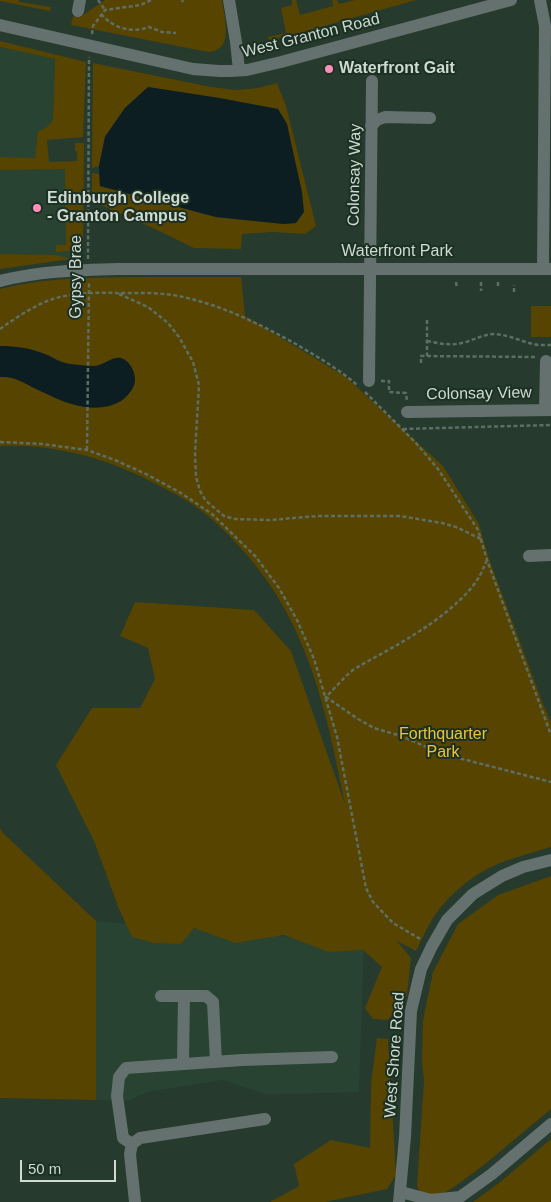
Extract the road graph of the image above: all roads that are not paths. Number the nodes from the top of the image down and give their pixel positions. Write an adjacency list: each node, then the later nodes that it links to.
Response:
1 (229, 0): 5 (street)
2 (511, 0): 5 (street, West Granton Road)
3 (540, 0): 10 (street)
4 (0, 25): 5 (street, West Granton Road)
5 (239, 70)
6 (372, 81): 8 (street, Colonsay Way)
7 (430, 118): 8 (street)
8 (371, 126): 9 (street, Colonsay Way)
9 (370, 268): 10 (street, Waterfront Park); 11 (street, Waterfront Park); 13 (street, Colonsay Way)
10 (547, 269)
11 (0, 281)
12 (544, 359): 14 (street)
13 (368, 381)
14 (548, 410): 15 (street, Colonsay View)
15 (407, 412)
16 (551, 555): 17 (street)
17 (530, 556)
18 (551, 860): 27 (street, West Shore Road)
19 (161, 996): 20 (street)
20 (184, 996): 22 (street); 23 (street)
21 (332, 1057): 22 (street)
22 (216, 1062): 23 (street)
23 (183, 1064): 26 (street)
24 (265, 1119): 26 (street)
25 (551, 1124): 28 (street)
26 (132, 1144): 29 (street)
27 (400, 1197): 28 (street)
28 (458, 1200)
29 (135, 1202)

